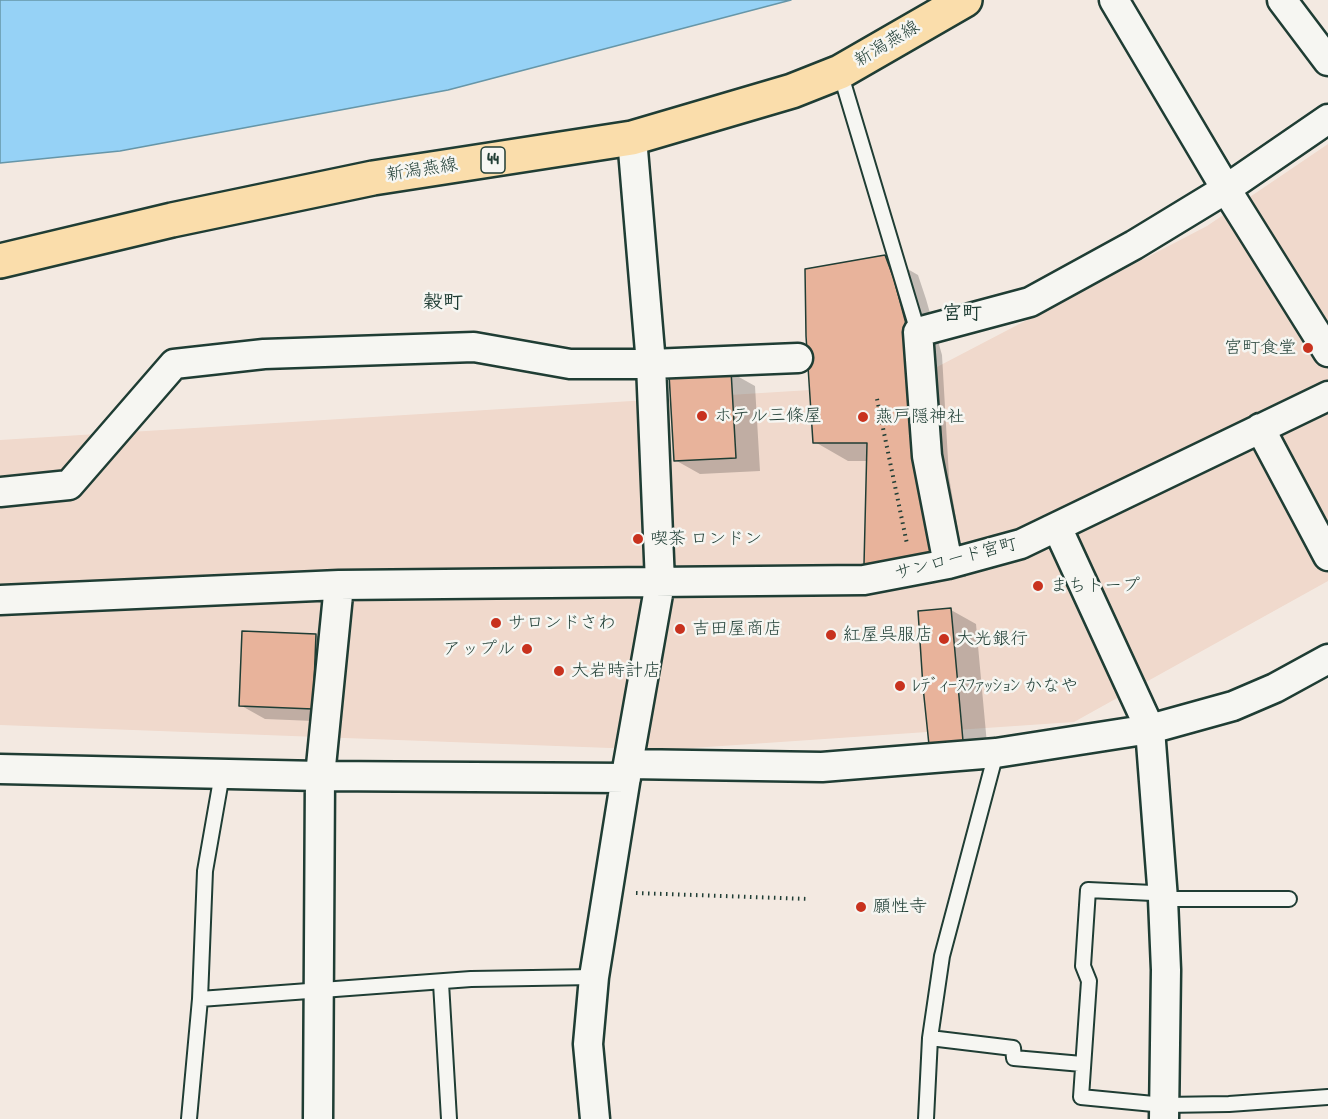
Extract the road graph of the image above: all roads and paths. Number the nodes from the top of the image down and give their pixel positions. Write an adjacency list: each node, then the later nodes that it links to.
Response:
1 (965, 0): 5 (main road, 新潟燕線 / 44)
2 (1114, 0): 8 (street)
3 (1282, 0): 4 (street)
4 (1328, 61)
5 (840, 72): 7 (main road, 新潟燕線 / 44); 10 (lane)
6 (1328, 119): 8 (street)
7 (632, 138): 9 (main road, 新潟燕線 / 44); 13 (street)
8 (1226, 189): 10 (street); 11 (street)
9 (6, 266)
10 (918, 332): 20 (street)
11 (1328, 352)
12 (798, 358): 13 (street)
13 (651, 364): 17 (street); 22 (street)
14 (1328, 396): 16 (street, サンロード宮町)
15 (877, 399): 21 (path)
16 (1260, 428): 18 (street, サンロード宮町); 19 (street)
17 (0, 492)
18 (1057, 527): 20 (street, サンロード宮町); 26 (street)
19 (1328, 556)
20 (948, 564): 21 (street, サンロード宮町)
21 (913, 571): 22 (street, サンロード宮町)
22 (660, 583): 23 (street, サンロード宮町); 29 (street)
23 (339, 585): 24 (street, サンロード宮町); 31 (street)
24 (0, 600)
25 (1328, 659): 26 (street)
26 (1150, 729): 27 (street); 35 (street)
27 (996, 753): 29 (street); 40 (lane)
28 (0, 769): 30 (street)
29 (627, 771): 31 (street); 32 (street)
30 (222, 774): 31 (street); 39 (lane)
31 (320, 776): 38 (street)
32 (609, 892): 34 (path); 36 (street)
33 (1289, 898): 35 (lane)
34 (809, 899)
35 (1163, 899): 41 (lane); 43 (street)
36 (594, 978): 37 (lane); 47 (street)
37 (441, 982): 38 (lane); 46 (lane)
38 (319, 991): 39 (lane); 45 (street)
39 (200, 999): 44 (lane)
40 (930, 1038): 41 (lane); 48 (lane)
41 (1082, 1064): 43 (lane)
42 (1328, 1097): 43 (lane)
43 (1164, 1112)
44 (189, 1119)
45 (318, 1119)
46 (449, 1119)
47 (595, 1119)
48 (926, 1119)

